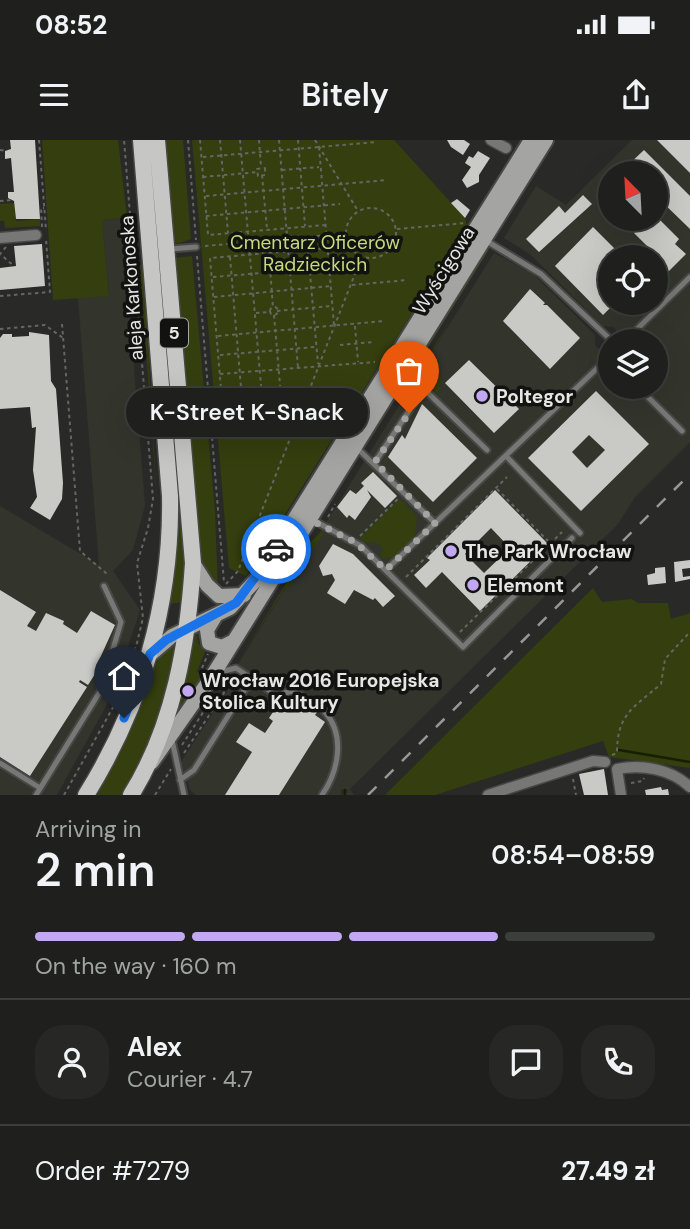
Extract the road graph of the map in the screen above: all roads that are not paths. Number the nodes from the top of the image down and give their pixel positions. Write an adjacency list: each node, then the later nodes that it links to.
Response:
1 (141, 140): 35 (main road, aleja Karkonoska / 5)
2 (158, 140): 11 (main road, aleja Karkonoska / 5)
3 (491, 140): 6 (street)
4 (531, 140): 24 (main road, Wyścigowa)
5 (545, 140): 9 (main road, Wyścigowa)
6 (506, 148)
7 (39, 231): 8 (street)
8 (0, 239)
9 (485, 240): 15 (lane); 20 (main road, Wyścigowa)
10 (199, 247): 11 (lane)
11 (166, 250): 28 (main road, aleja Karkonoska / 5)
12 (690, 277): 13 (lane)
13 (683, 284): 14 (lane); 16 (lane)
14 (690, 292)
15 (599, 329)
16 (637, 329)
17 (598, 368): 22 (lane)
18 (650, 399): 19 (lane)
19 (682, 431)
20 (355, 447): 23 (lane); 24 (main road, Wyścigowa)
21 (487, 450): 23 (lane)
22 (506, 456): 25 (lane); 26 (lane)
23 (375, 462): 25 (lane)
24 (304, 516): 29 (lane); 31 (main road, Wyścigowa); 34 (main road, Wyścigowa)
25 (435, 523): 29 (lane)
26 (580, 533)
27 (572, 538): 29 (lane)
28 (193, 563): 31 (main road); 33 (main road, aleja Karkonoska / 5)
29 (386, 570)
30 (104, 586): 44 (lane)
31 (244, 595): 32 (main road, Wyścigowa)
32 (216, 615): 33 (main road, Wyścigowa); 34 (main road)
33 (188, 628): 35 (main road, Wyścigowa); 41 (main road, aleja Karkonoska / 5)
34 (234, 641): 37 (main road, Wyścigowa)
35 (150, 654): 46 (main road, aleja Karkonoska / 5)
36 (252, 678): 37 (lane); 42 (lane); 49 (lane)
37 (217, 680): 38 (main road, Wyścigowa)
38 (176, 742): 41 (main road, Wyścigowa); 42 (lane)
39 (606, 758): 50 (street)
40 (0, 762): 44 (lane)
41 (145, 772): 47 (main road, aleja Karkonoska / 5)
42 (180, 780): 48 (lane)
43 (690, 787): 51 (street)
44 (40, 788): 45 (lane)
45 (36, 795)
46 (86, 795)
47 (131, 795)
48 (184, 795)
49 (322, 795)
50 (488, 795)
51 (621, 795)

